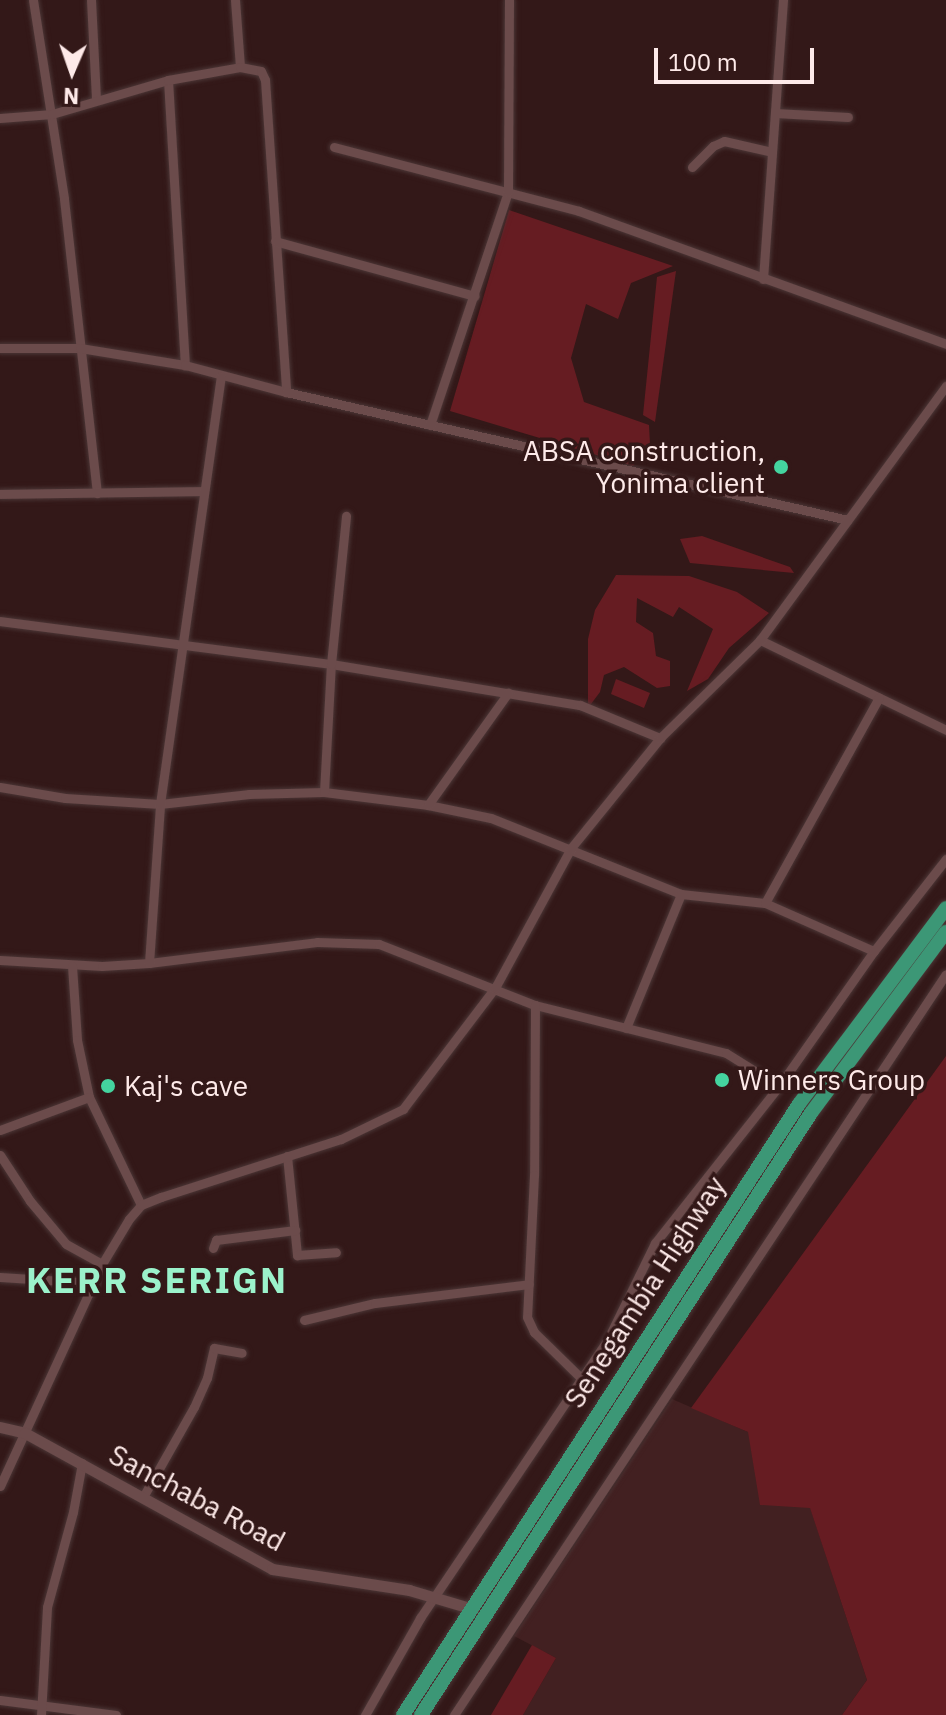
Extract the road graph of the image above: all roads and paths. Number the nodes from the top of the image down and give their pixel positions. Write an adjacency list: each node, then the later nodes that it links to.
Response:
1 (33, 0): 10 (street)
2 (91, 0): 8 (street)
3 (235, 0): 6 (street)
4 (510, 0): 16 (street)
5 (783, 0): 9 (street)
6 (240, 67): 7 (street); 17 (street)
7 (168, 80): 8 (street); 23 (street)
8 (96, 98): 10 (street)
9 (775, 113): 11 (street); 14 (street)
10 (52, 114): 12 (street); 22 (street)
11 (848, 117)
12 (0, 118)
13 (334, 147): 16 (street)
14 (772, 152): 15 (street); 18 (street)
15 (692, 167)
16 (508, 192): 18 (street); 19 (street)
17 (275, 241): 19 (street); 26 (street)
18 (763, 279): 20 (street)
19 (475, 296): 27 (street)
20 (946, 344)
21 (0, 348): 22 (street)
22 (80, 348): 23 (street); 29 (street)
23 (185, 365): 24 (street)
24 (221, 376): 26 (street); 28 (street)
25 (946, 386): 32 (street)
26 (286, 392): 27 (street)
27 (430, 425): 32 (street)
28 (204, 491): 29 (street); 35 (street)
29 (97, 493): 30 (street)
30 (0, 494)
31 (346, 516): 36 (street)
32 (848, 520): 34 (street)
33 (0, 621): 35 (street)
34 (760, 640): 38 (street); 40 (street)
35 (183, 645): 36 (street); 43 (street)
36 (331, 664): 37 (street); 42 (street)
37 (508, 693): 40 (street); 44 (street)
38 (879, 697): 39 (street); 48 (street)
39 (946, 730)
40 (660, 738): 45 (street)
41 (0, 787): 43 (street)
42 (324, 792): 43 (street); 44 (street)
43 (160, 804): 53 (street)
44 (428, 805): 45 (street)
45 (571, 848): 47 (street); 56 (street)
46 (946, 859): 51 (street)
47 (681, 894): 48 (street); 58 (street)
48 (765, 903): 51 (street)
49 (946, 908): 81 (main road, Senegambia Highway)
50 (946, 932): 87 (main road, Senegambia Highway)
51 (874, 951): 59 (street)
52 (0, 960): 54 (street)
53 (149, 963): 54 (street); 56 (street)
54 (72, 966): 60 (street)
55 (946, 974): 88 (street)
56 (495, 988): 57 (street); 63 (street)
57 (535, 1005): 58 (street); 71 (street)
58 (626, 1028): 59 (street)
59 (779, 1086): 74 (street)
60 (89, 1097): 61 (street); 64 (street)
61 (0, 1130)
62 (0, 1155): 68 (street)
63 (287, 1156): 64 (street); 65 (street)
64 (141, 1205): 68 (street)
65 (295, 1230): 66 (street); 67 (street)
66 (213, 1248)
67 (336, 1252)
68 (102, 1264): 70 (street)
69 (0, 1277): 70 (street)
70 (94, 1283): 76 (street)
71 (529, 1284): 72 (street); 74 (street)
72 (304, 1320)
73 (242, 1353): 79 (street)
74 (579, 1376): 80 (street)
75 (0, 1427): 76 (street, Sanchaba Road)
76 (25, 1433): 77 (street, Sanchaba Road); 78 (street)
77 (82, 1463): 79 (street, Sanchaba Road); 83 (street)
78 (0, 1486)
79 (143, 1497): 80 (street, Sanchaba Road)
80 (437, 1597): 81 (street, Sanchaba Road); 85 (street)
81 (473, 1609): 86 (main road, Senegambia Highway)
82 (0, 1700): 83 (street)
83 (41, 1710): 84 (street)
84 (116, 1715)
85 (365, 1715)
86 (403, 1715)
87 (421, 1715)
88 (454, 1715)

